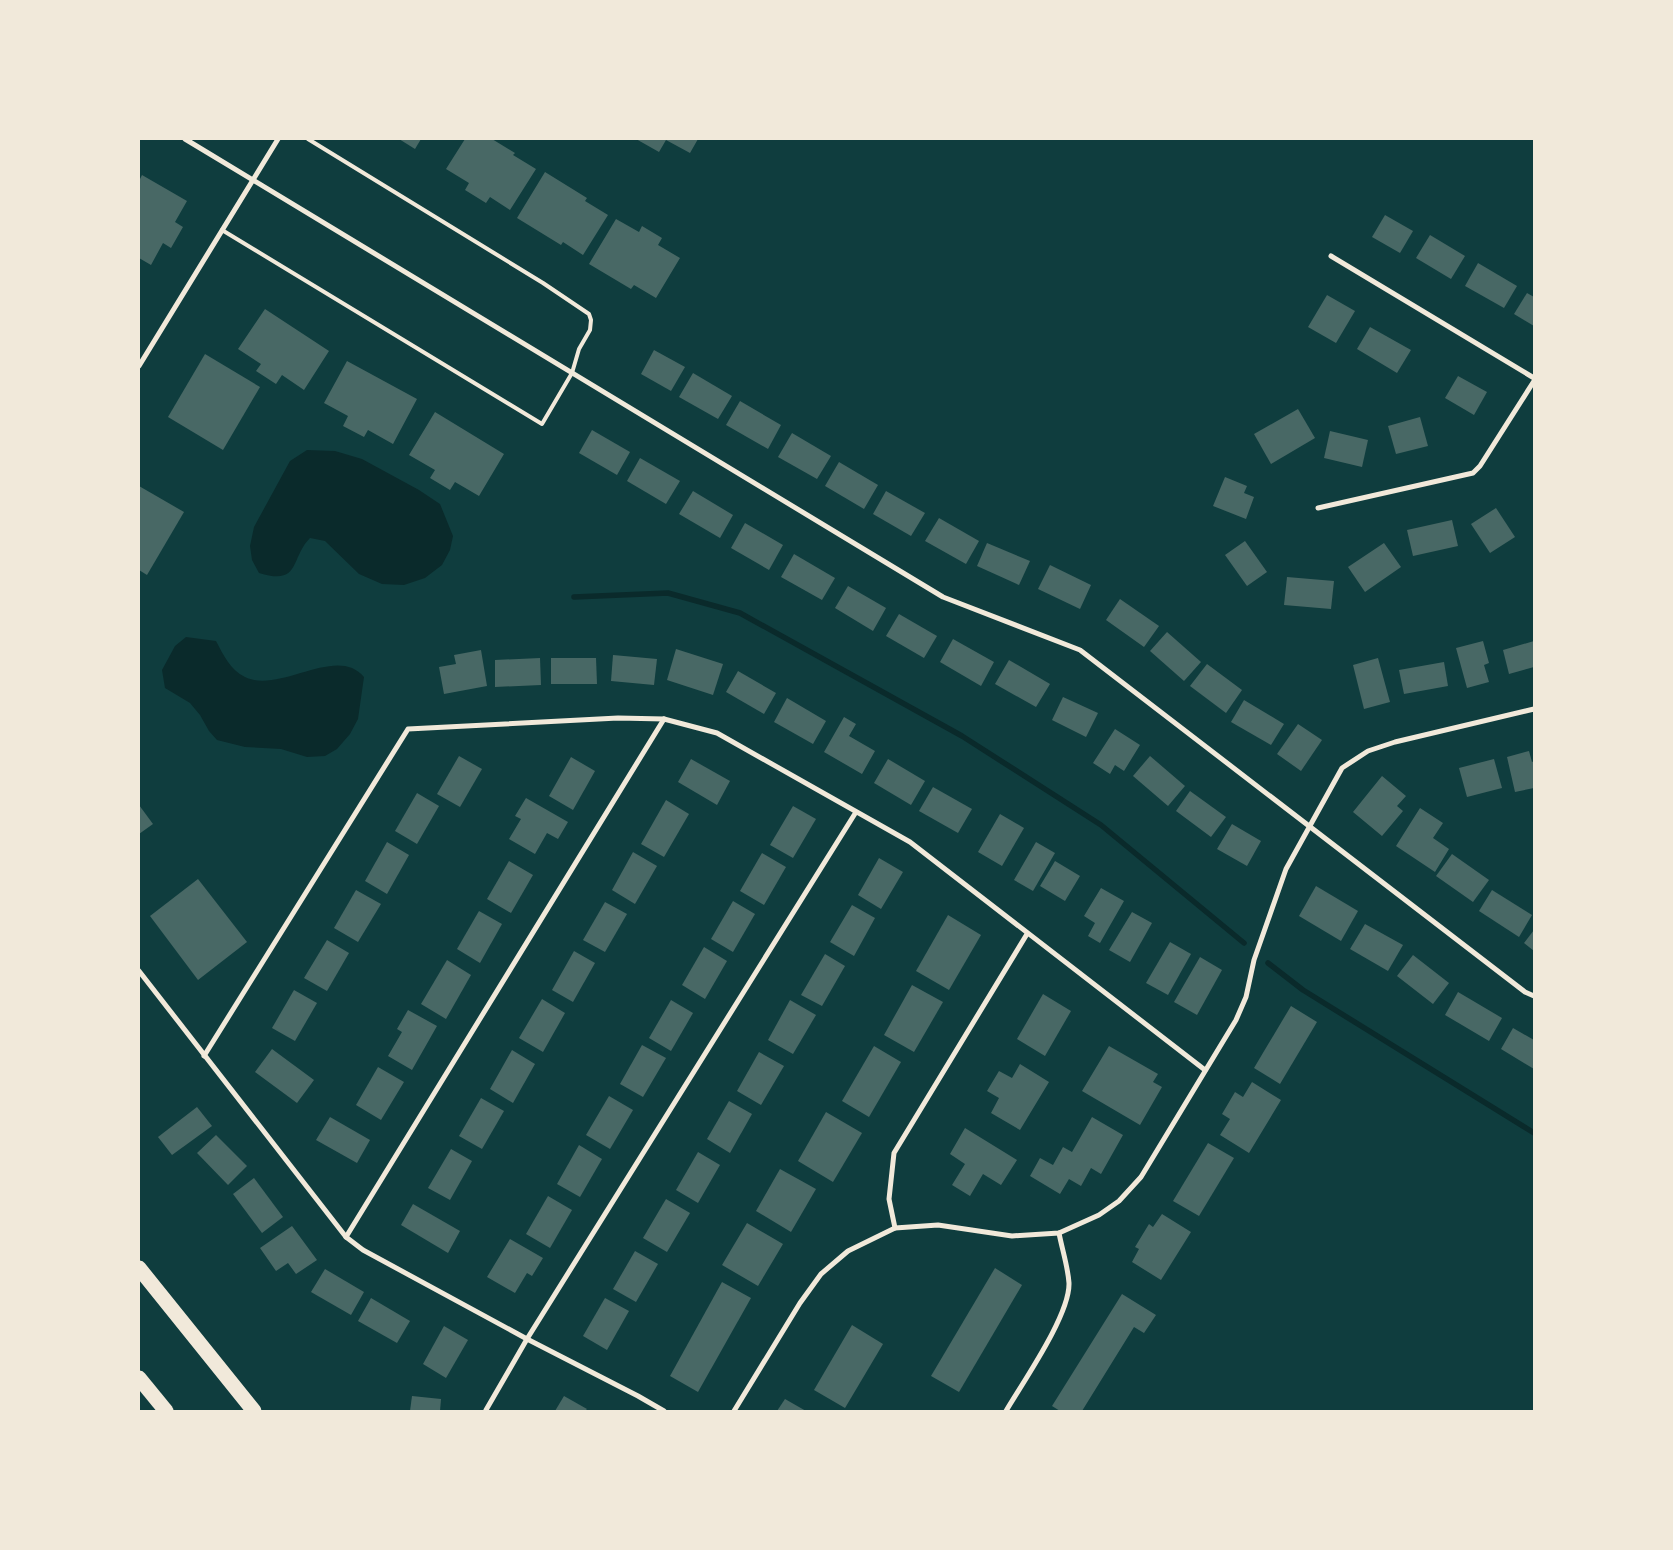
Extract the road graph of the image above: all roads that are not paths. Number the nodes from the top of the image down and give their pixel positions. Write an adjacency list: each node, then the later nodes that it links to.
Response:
1 (185, 139): 4 (street)
2 (278, 139): 4 (street)
3 (308, 139): 8 (lane)
4 (252, 180): 5 (street); 8 (street)
5 (222, 230): 7 (street); 8 (lane)
6 (1331, 256): 9 (street)
7 (139, 366)
8 (572, 373): 14 (street)
9 (1534, 379): 10 (street)
10 (1318, 508)
11 (1534, 710): 14 (street)
12 (664, 719): 13 (street); 18 (street); 22 (street)
13 (856, 812): 15 (street); 24 (street)
14 (1310, 826): 17 (street); 19 (street)
15 (1027, 934): 19 (street); 20 (street)
16 (139, 971): 18 (street)
17 (1534, 996)
18 (204, 1056): 22 (street)
19 (1205, 1070): 21 (street)
20 (894, 1228): 21 (street); 30 (street)
21 (1059, 1233): 31 (street)
22 (346, 1237): 24 (street)
23 (139, 1268): 28 (highway)
24 (527, 1339): 26 (street); 29 (street)
25 (139, 1378): 27 (highway)
26 (486, 1410)
27 (166, 1411)
28 (254, 1411)
29 (664, 1411)
30 (734, 1411)
31 (1006, 1411)

